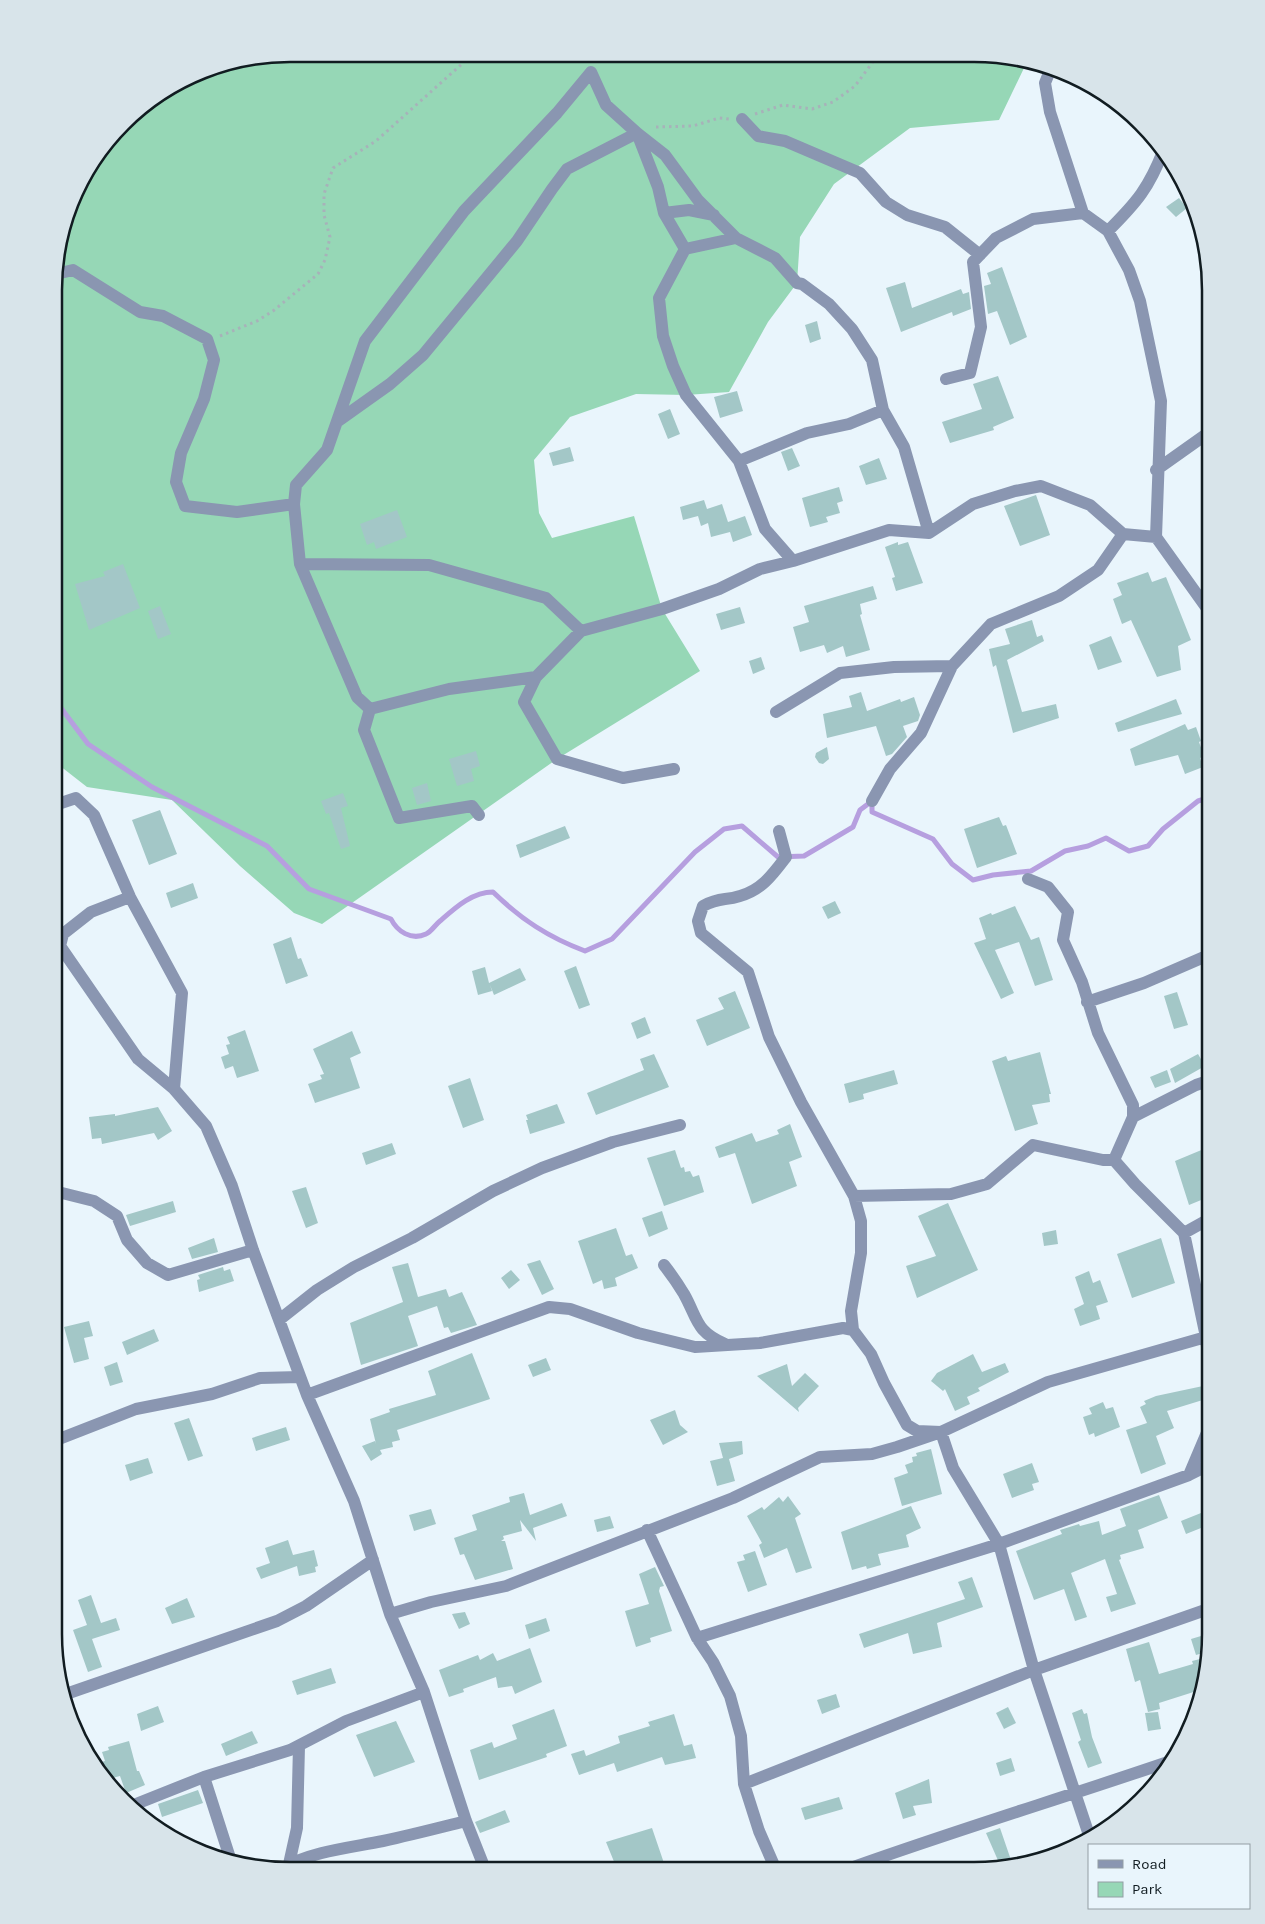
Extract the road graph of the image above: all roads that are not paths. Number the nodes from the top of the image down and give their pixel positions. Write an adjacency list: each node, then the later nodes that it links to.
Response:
1 (1048, 75): 6 (street)
2 (742, 120): 11 (street)
3 (636, 134): 5 (street); 7 (street); 15 (street); 15 (street)
4 (1160, 159): 8 (street)
5 (664, 213): 7 (street); 10 (street)
6 (1083, 213): 8 (street); 11 (street)
7 (716, 216): 9 (street)
8 (1108, 231): 18 (street)
9 (736, 238): 10 (street); 14 (street)
10 (685, 249): 17 (street)
11 (980, 255): 13 (street)
12 (63, 272): 19 (street)
13 (946, 379)
14 (884, 410): 17 (street); 20 (street)
15 (338, 421): 19 (street)
16 (1202, 437): 18 (street)
17 (739, 461): 23 (street)
18 (1156, 470): 22 (street)
19 (294, 504): 24 (street)
20 (929, 533): 21 (street); 23 (street)
21 (1123, 534): 22 (street); 27 (street)
22 (1156, 537): 25 (street)
23 (793, 561): 26 (street)
24 (300, 564): 26 (street); 29 (street)
25 (1202, 601)
26 (581, 630): 28 (street)
27 (952, 666): 30 (street); 32 (street)
28 (536, 678): 29 (street); 31 (street)
29 (370, 709): 34 (street)
30 (776, 712)
31 (674, 769)
32 (872, 801)
33 (62, 803): 37 (street)
34 (480, 816)
35 (779, 831): 48 (street)
36 (1028, 879): 41 (street)
37 (130, 897): 38 (street); 43 (street)
38 (62, 938)
39 (62, 949): 43 (street)
40 (1202, 958): 41 (street)
41 (1087, 1002): 44 (street)
42 (1202, 1083): 44 (street)
43 (174, 1089): 51 (street)
44 (1134, 1117): 46 (street)
45 (680, 1125): 54 (street)
46 (1114, 1160): 48 (street); 50 (street)
47 (62, 1193): 51 (street)
48 (854, 1196): 55 (street)
49 (1202, 1223): 50 (street)
50 (1184, 1233): 53 (street)
51 (252, 1250): 54 (street)
52 (664, 1265): 57 (street)
53 (1202, 1315)
54 (279, 1320): 58 (street)
55 (853, 1330): 57 (street); 60 (street)
56 (1202, 1344): 60 (street)
57 (728, 1345): 59 (street)
58 (300, 1377): 59 (street); 61 (street)
59 (307, 1395): 67 (street)
60 (942, 1432): 65 (street); 66 (street)
61 (62, 1438)
62 (1202, 1444): 64 (street)
63 (1202, 1468): 64 (street)
64 (1189, 1475): 66 (street)
65 (647, 1530): 69 (street); 70 (street)
66 (999, 1544): 70 (street); 71 (street)
67 (373, 1560): 69 (street); 73 (street)
68 (1202, 1611): 71 (street)
69 (390, 1614): 72 (street)
70 (697, 1638): 77 (street)
71 (1034, 1670): 77 (street); 78 (street)
72 (424, 1692): 74 (street); 80 (street)
73 (70, 1693)
74 (299, 1746): 76 (street); 83 (street)
75 (1161, 1765): 78 (street)
76 (204, 1777): 79 (street); 82 (street)
77 (744, 1784): 86 (street)
78 (1075, 1794): 81 (street); 87 (street)
79 (138, 1803)
80 (466, 1821): 84 (street); 85 (street)
81 (1088, 1831)
82 (229, 1853)
83 (287, 1862)
84 (298, 1862)
85 (482, 1862)
86 (773, 1862)
87 (867, 1862)

